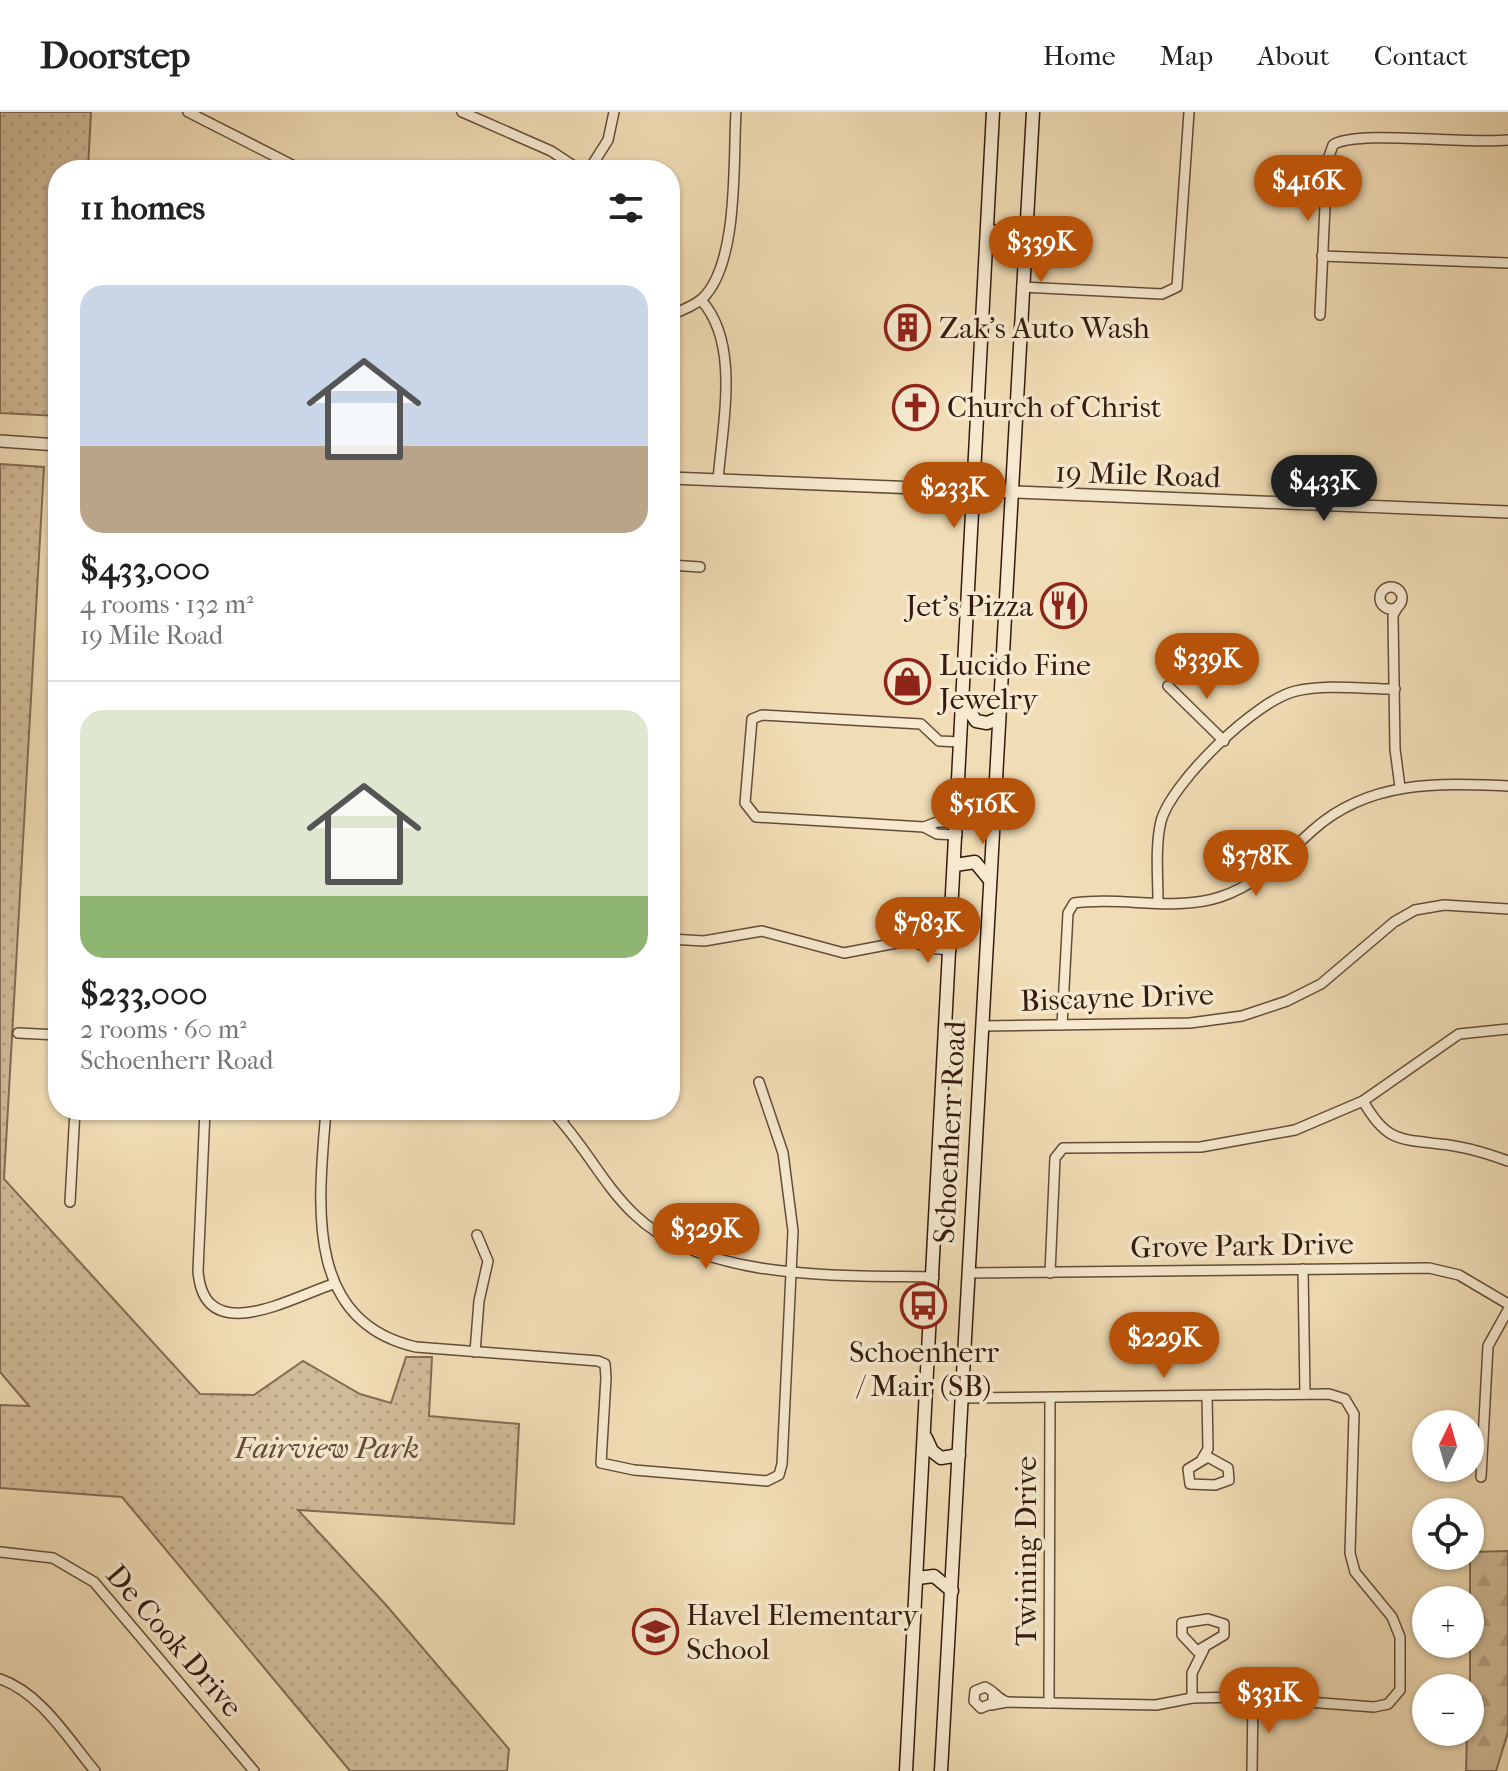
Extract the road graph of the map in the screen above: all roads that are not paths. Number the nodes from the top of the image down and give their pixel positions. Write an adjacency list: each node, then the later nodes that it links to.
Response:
1 (188, 112): 9 (street)
2 (462, 112): 10 (street)
3 (614, 112): 11 (street)
4 (736, 112): 17 (street)
5 (993, 112): 12 (main road, Schoenherr Road)
6 (1033, 112): 13 (main road, Schoenherr Road)
7 (1189, 112): 16 (street)
8 (1508, 140): 14 (street)
9 (281, 160)
10 (565, 160)
11 (595, 160)
12 (988, 232): 13 (main road); 24 (main road, Schoenherr Road)
13 (1024, 250): 16 (main road, Schoenherr Road)
14 (1322, 256): 15 (street); 19 (street)
15 (1508, 263)
16 (1022, 287): 25 (main road, Schoenherr Road)
17 (701, 300): 18 (street); 23 (street)
18 (680, 310)
19 (1320, 315)
20 (0, 441): 21 (street)
21 (48, 444)
22 (680, 479): 23 (street, 19 Mile Road)
23 (718, 481): 24 (street, 19 Mile Road)
24 (974, 492): 25 (street, 19 Mile Road); 34 (main road, Schoenherr Road)
25 (1010, 494): 26 (street, 19 Mile Road); 35 (main road, Schoenherr Road)
26 (1508, 512)
27 (680, 566): 28 (street)
28 (700, 567)
29 (1399, 605): 30 (street); 30 (street); 31 (street)
30 (1385, 607): 31 (street)
31 (1393, 615): 33 (street)
32 (1168, 686): 36 (street)
33 (1395, 689): 36 (street); 39 (street)
34 (964, 702): 35 (main road); 37 (main road, Schoenherr Road)
35 (997, 719): 42 (main road, Schoenherr Road)
36 (1224, 741): 43 (street)
37 (961, 742): 40 (main road, Schoenherr Road); 40 (street)
38 (1508, 786): 39 (street)
39 (1400, 787): 43 (street)
40 (957, 829): 41 (main road, Schoenherr Road)
41 (955, 865): 42 (main road); 46 (main road, Schoenherr Road)
42 (989, 879): 48 (main road, Schoenherr Road)
43 (1158, 902): 47 (street)
44 (1508, 909): 47 (street, Biscayne Drive)
45 (680, 940): 46 (street)
46 (951, 944): 65 (main road, Schoenherr Road)
47 (1062, 1025): 48 (street, Biscayne Drive)
48 (982, 1026): 62 (main road, Schoenherr Road)
49 (1508, 1029): 53 (street)
50 (18, 1033): 51 (street)
51 (48, 1034)
52 (759, 1082): 64 (street)
53 (1363, 1101): 58 (street); 63 (street)
54 (74, 1120): 59 (street)
55 (205, 1120): 66 (street)
56 (326, 1120): 66 (street)
57 (561, 1120): 64 (street)
58 (1508, 1161)
59 (70, 1202)
60 (477, 1235): 69 (street)
61 (1303, 1269): 63 (street, Grove Park Drive); 67 (street, Grove Park Drive); 70 (street)
62 (968, 1273): 63 (street, Grove Park Drive); 72 (main road, Schoenherr Road)
63 (1050, 1273)
64 (790, 1274): 65 (street); 69 (street)
65 (934, 1277): 75 (main road, Schoenherr Road)
66 (333, 1284): 69 (street)
67 (1508, 1304)
68 (1508, 1310): 74 (street)
69 (475, 1352)
70 (1305, 1394): 71 (street); 89 (street)
71 (1207, 1396): 73 (street); 76 (street)
72 (962, 1398): 73 (street); 77 (main road, Schoenherr Road)
73 (1050, 1398): 91 (street, Twining Drive)
74 (1484, 1421)
75 (925, 1435): 77 (main road); 81 (main road, Schoenherr Road)
76 (1208, 1449): 78 (street); 79 (street)
77 (959, 1455): 82 (main road, Schoenherr Road)
78 (1202, 1459): 79 (street); 79 (street)
79 (1215, 1460)
80 (0, 1552): 94 (street, De Cook Drive)
81 (917, 1578): 82 (main road); 95 (main road, Schoenherr Road)
82 (952, 1591): 96 (main road, Schoenherr Road)
83 (1189, 1646): 84 (street); 84 (street); 85 (street)
84 (1205, 1649): 85 (street)
85 (1196, 1660): 88 (street)
86 (0, 1679): 93 (street)
87 (993, 1693): 90 (street); 92 (street); 92 (street)
88 (1192, 1698): 89 (street); 91 (street)
89 (1253, 1698): 97 (street)
90 (1007, 1702): 91 (street); 92 (street)
91 (1049, 1703)
92 (991, 1705)
93 (95, 1771)
94 (254, 1771)
95 (906, 1771)
96 (941, 1771)
97 (1252, 1771)

